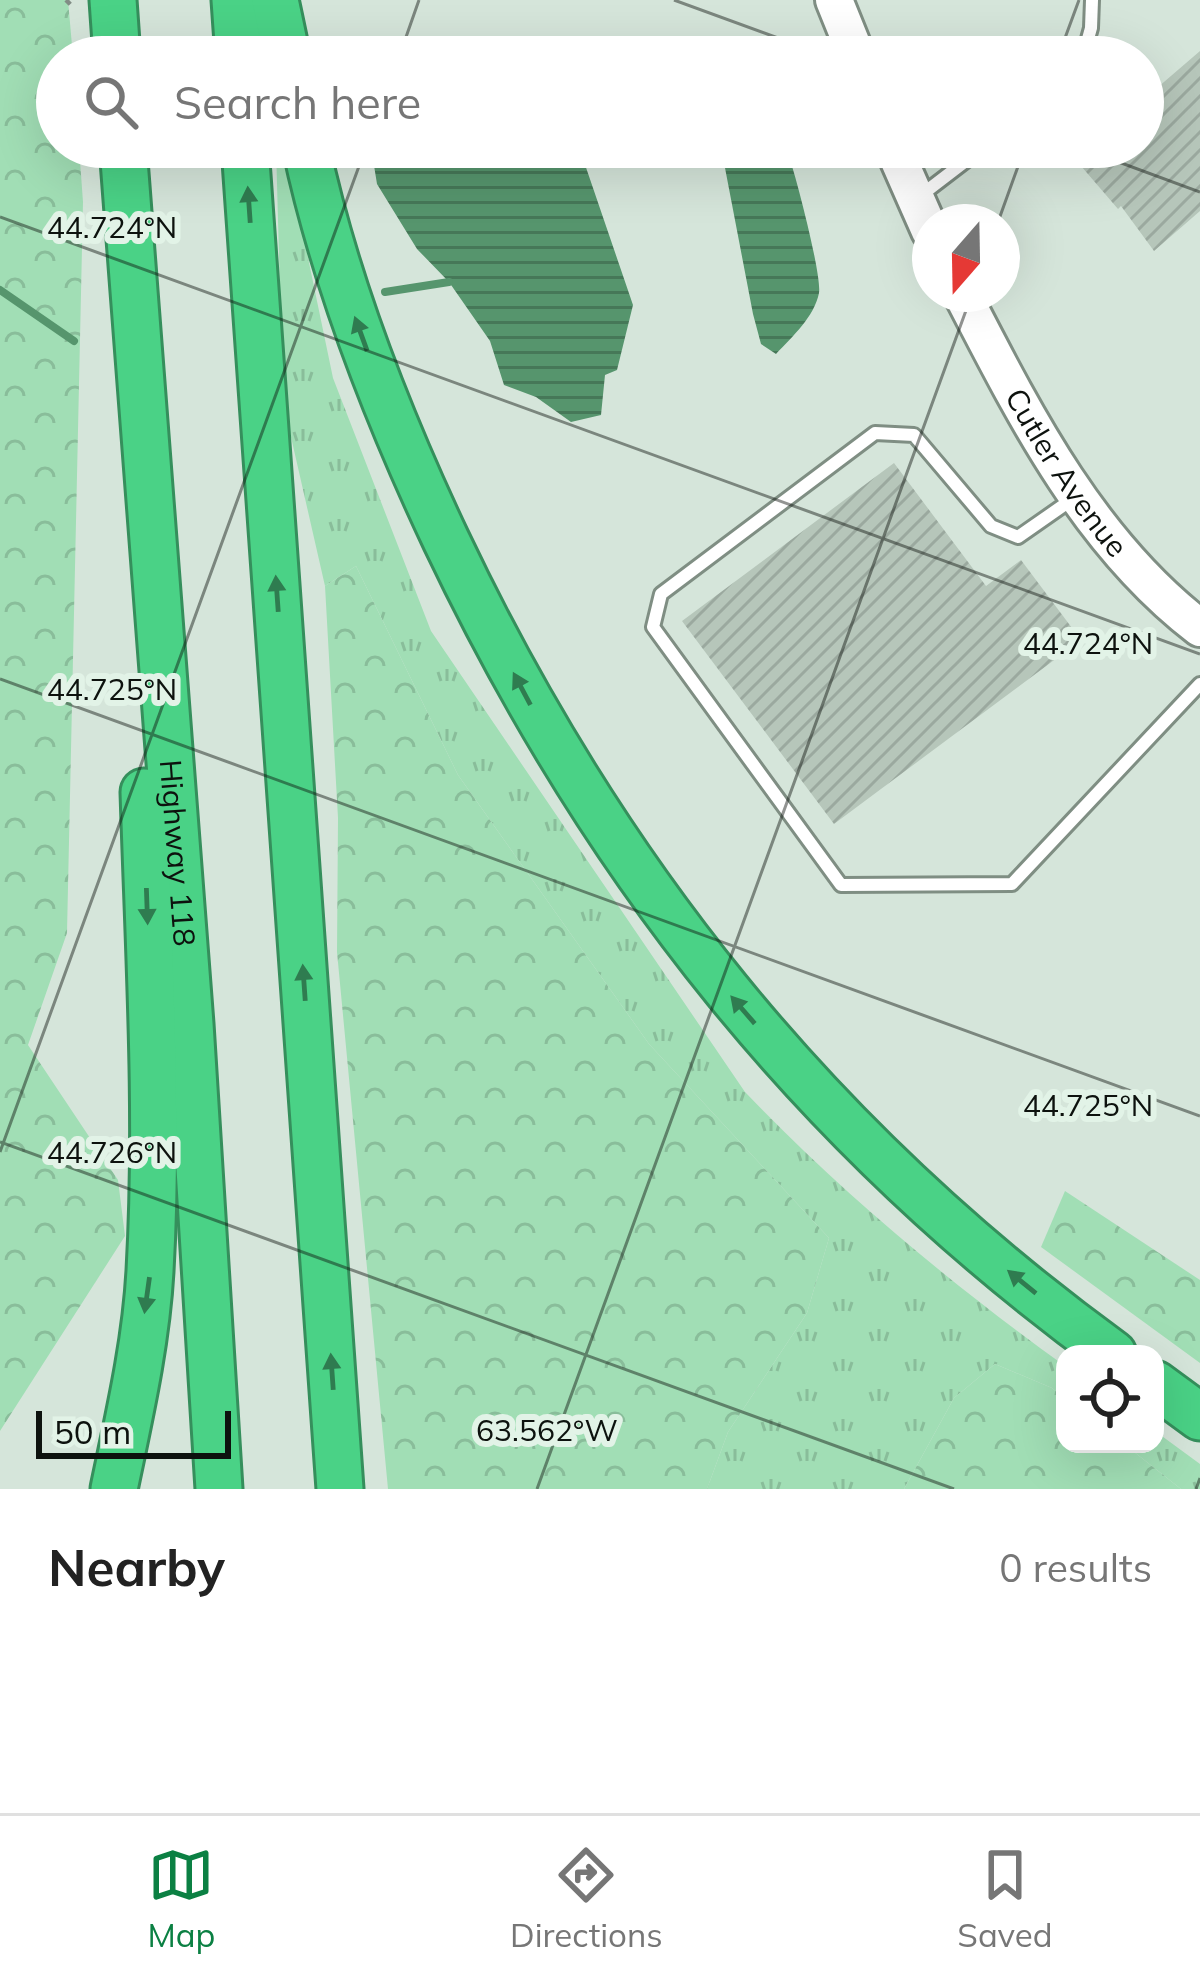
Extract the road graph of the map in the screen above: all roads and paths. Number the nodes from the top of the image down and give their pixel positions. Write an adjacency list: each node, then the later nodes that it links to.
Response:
1 (66, 0): 6 (path)
2 (235, 0): 8 (highway)
3 (274, 0): 9 (highway)
4 (834, 0): 10 (street)
5 (1092, 0): 11 (lane)
6 (93, 4): 7 (highway)
7 (107, 36)
8 (238, 36)
9 (282, 36)
10 (848, 36)
11 (1089, 36)
12 (125, 168): 19 (highway, Highway 118)
13 (246, 168): 29 (highway, one-way to 13)
14 (312, 168): 24 (highway, one-way to 14)
15 (902, 168): 17 (street)
16 (965, 168): 18 (lane)
17 (917, 204)
18 (932, 204)
19 (135, 285): 27 (highway, one-way to 27); 28 (highway, Highway 118)
20 (971, 312): 21 (street, Cutler Avenue)
21 (1075, 497): 22 (street, Cutler Avenue); 23 (lane)
22 (1200, 628)
23 (1200, 684)
24 (1102, 1345)
25 (1164, 1391): 26 (highway)
26 (1200, 1417)
27 (114, 1489)
28 (219, 1489)
29 (340, 1489)

